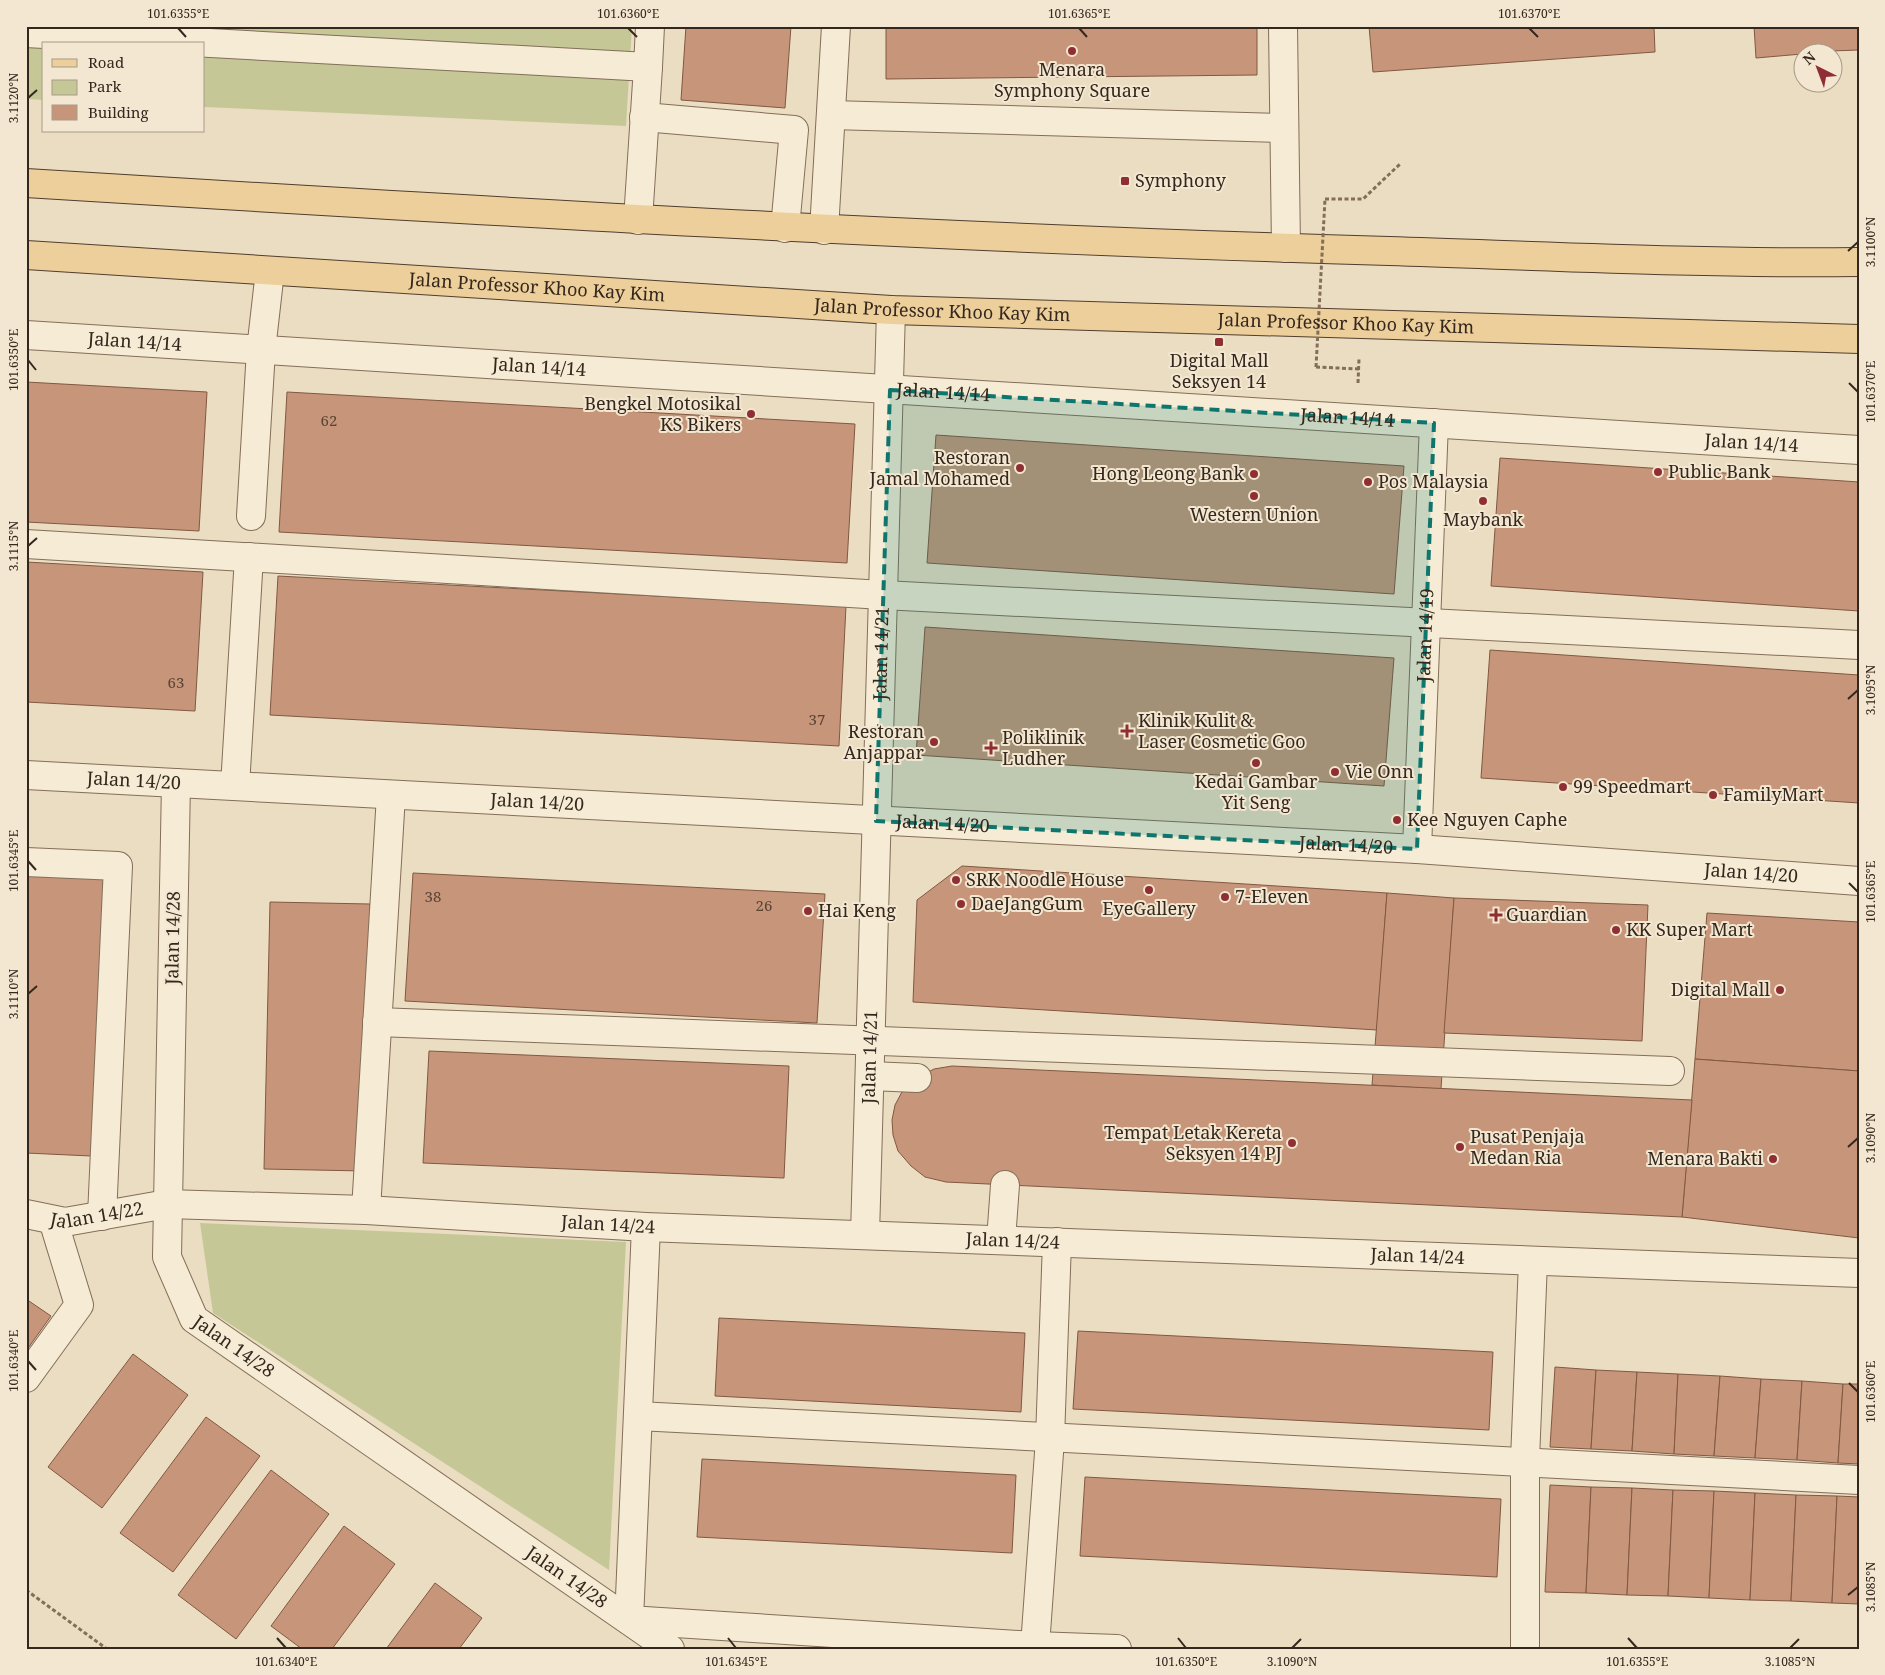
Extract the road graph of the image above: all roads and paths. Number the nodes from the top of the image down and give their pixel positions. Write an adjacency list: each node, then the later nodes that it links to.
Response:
1 (650, 26): 7 (street)
2 (836, 26): 8 (street)
3 (1283, 26): 10 (street)
4 (26, 33): 5 (street)
5 (191, 42)
6 (205, 43): 7 (street)
7 (648, 67): 9 (street)
8 (831, 115): 10 (street); 15 (street)
9 (644, 117): 13 (street); 14 (street)
10 (1284, 128): 16 (street)
11 (1400, 164): 24 (path, bridge)
12 (26, 183): 13 (main road)
13 (638, 220): 14 (main road)
14 (785, 228): 15 (main road)
15 (824, 230): 16 (main road)
16 (1286, 248): 18 (main road)
17 (26, 255): 19 (main road, Jalan Professor Khoo Kay Kim)
18 (1859, 262)
19 (270, 270): 20 (main road, Jalan Professor Khoo Kay Kim); 23 (street)
20 (891, 310): 22 (main road, Jalan Professor Khoo Kay Kim); 25 (street, Jalan 14/21)
21 (26, 335): 23 (street, Jalan 14/14)
22 (1859, 339)
23 (261, 350): 25 (street, Jalan 14/14); 28 (street)
24 (1359, 356)
25 (890, 390): 26 (street, Jalan 14/14); 31 (street, Jalan 14/21)
26 (1434, 424): 27 (street, Jalan 14/14); 32 (street, Jalan 14/19)
27 (1859, 450)
28 (251, 516)
29 (26, 544): 30 (street)
30 (249, 557): 31 (street); 36 (street)
31 (883, 595): 32 (street); 38 (street, Jalan 14/21)
32 (1426, 622): 33 (street); 39 (street, Jalan 14/19)
33 (1859, 644)
34 (26, 775): 35 (street, Jalan 14/20)
35 (176, 783): 36 (street, Jalan 14/20); 48 (street, Jalan 14/28)
36 (235, 786): 37 (street, Jalan 14/20)
37 (391, 795): 38 (street, Jalan 14/20); 42 (street)
38 (876, 821): 39 (street, Jalan 14/20); 43 (street, Jalan 14/21)
39 (1417, 848): 41 (street, Jalan 14/20)
40 (26, 862): 51 (street)
41 (1859, 881)
42 (378, 1022): 43 (street); 49 (street)
43 (870, 1042): 44 (street); 45 (street, Jalan 14/21)
44 (1670, 1071)
45 (870, 1076): 46 (street); 54 (street, Jalan 14/21)
46 (917, 1078)
47 (1005, 1185): 55 (street)
48 (168, 1204): 49 (street, Jalan 14/24); 51 (street, Jalan 14/22); 65 (street, Jalan 14/28)
49 (366, 1210): 53 (street, Jalan 14/24)
50 (26, 1214): 52 (street, Jalan 14/22)
51 (102, 1216): 52 (street, Jalan 14/22)
52 (53, 1220): 59 (street)
53 (646, 1226): 54 (street, Jalan 14/24); 60 (street)
54 (865, 1235): 55 (street, Jalan 14/24)
55 (1001, 1240): 56 (street, Jalan 14/24)
56 (1057, 1242): 57 (street, Jalan 14/24); 61 (street)
57 (1533, 1261): 58 (street, Jalan 14/24); 62 (street)
58 (1859, 1274)
59 (26, 1378)
60 (638, 1416): 61 (street); 65 (street)
61 (1050, 1439): 62 (street); 66 (street)
62 (1524, 1460): 63 (street); 70 (street)
63 (1859, 1480)
64 (26, 1590): 67 (path)
65 (629, 1620): 66 (street); 68 (street, Jalan 14/28)
66 (1035, 1646): 69 (street)
67 (107, 1649)
68 (670, 1649)
69 (1117, 1649)
70 (1525, 1649)

